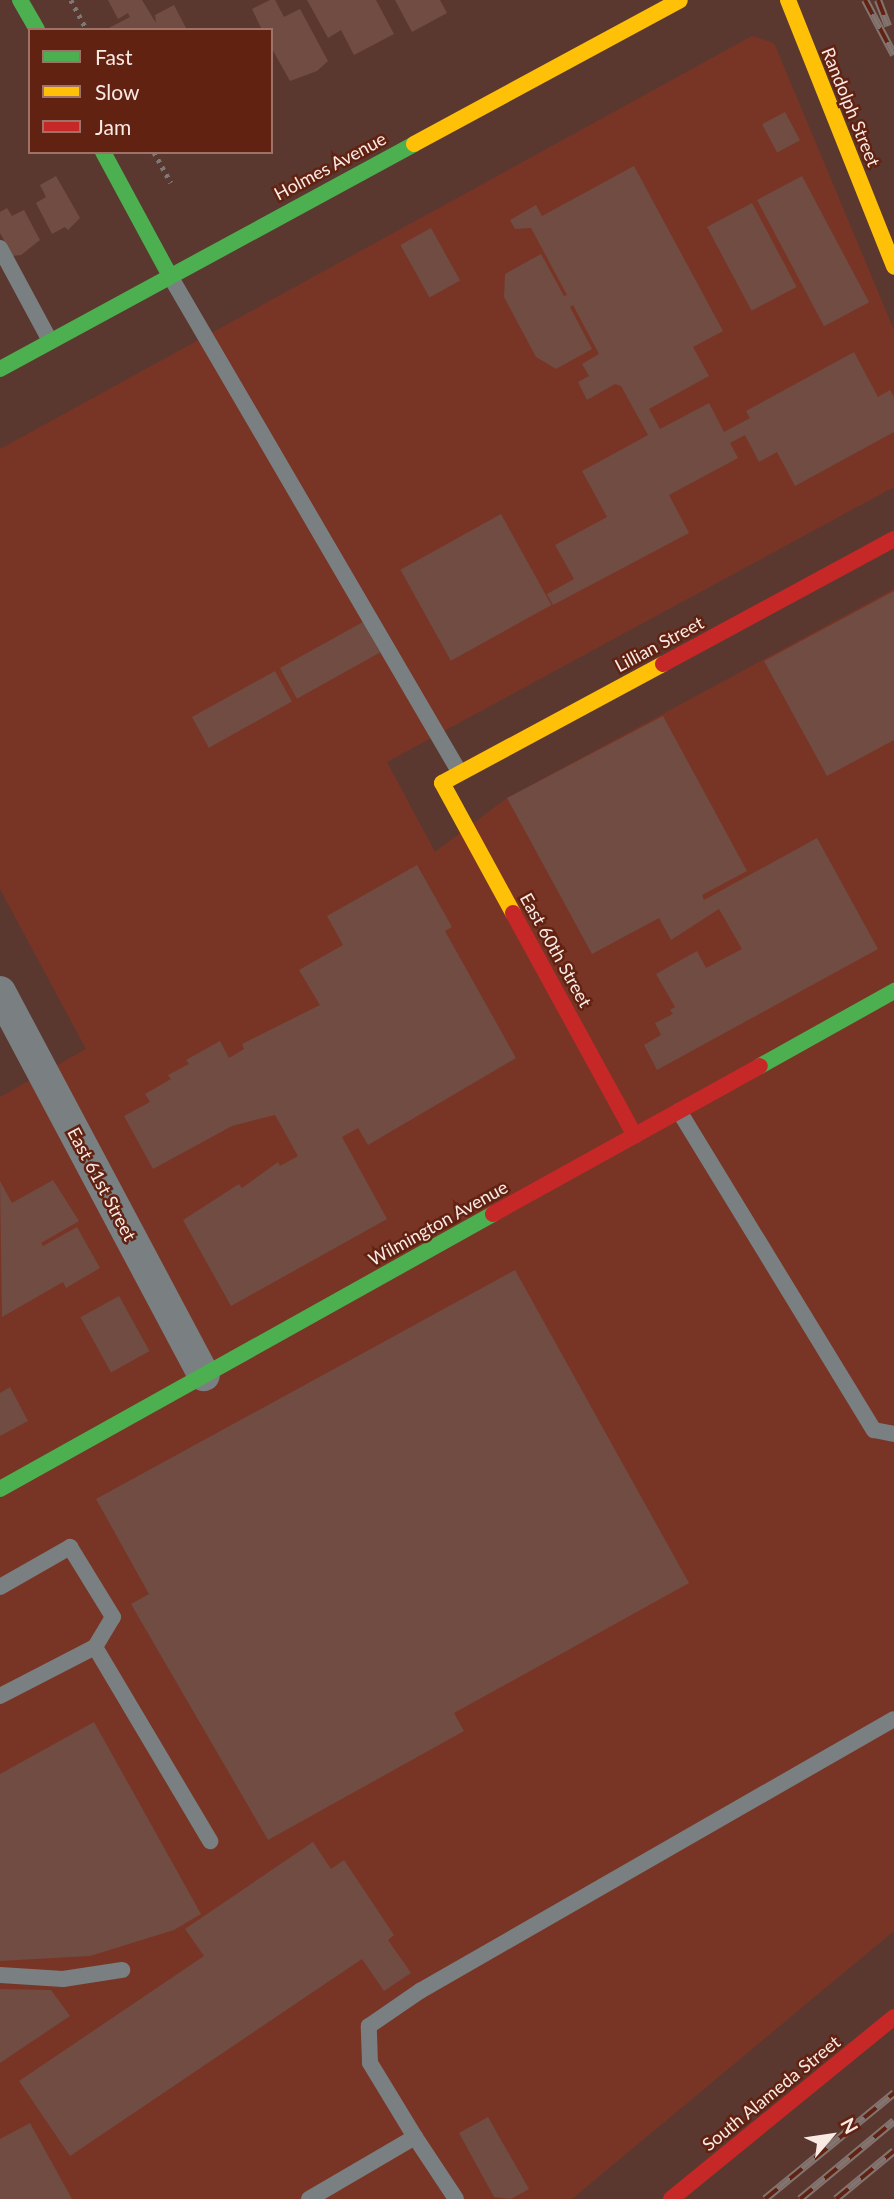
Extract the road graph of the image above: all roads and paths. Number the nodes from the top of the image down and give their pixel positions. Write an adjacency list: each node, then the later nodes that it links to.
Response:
1 (71, 0): 6 (path)
2 (680, 0): 12 (street, Holmes Avenue)
3 (788, 0): 11 (street, Randolph Street)
4 (27, 2): 5 (street)
5 (36, 28)
6 (86, 28)
7 (104, 154): 12 (street)
8 (155, 154): 9 (path)
9 (171, 183)
10 (0, 248): 13 (lane)
11 (894, 268)
12 (169, 274): 13 (street, Holmes Avenue); 16 (lane)
13 (50, 341): 14 (street, Holmes Avenue)
14 (0, 369)
15 (894, 539): 16 (street, Lillian Street)
16 (460, 774): 17 (street, Lillian Street)
17 (442, 783): 22 (street, East 60th Street)
18 (0, 992): 23 (street, East 61st Street)
19 (889, 994): 20 (lane); 21 (street, Wilmington Avenue)
20 (894, 1012)
21 (679, 1111): 22 (street, Wilmington Avenue); 24 (lane)
22 (635, 1136): 23 (street, Wilmington Avenue)
23 (204, 1375): 25 (street, Wilmington Avenue)
24 (894, 1434)
25 (0, 1489)
26 (0, 1587): 27 (lane)
27 (95, 1647): 28 (lane); 30 (lane)
28 (0, 1696)
29 (894, 1719): 34 (lane)
30 (210, 1841)
31 (122, 1970): 32 (lane)
32 (0, 1975)
33 (894, 2017): 37 (street, South Alameda Street)
34 (415, 2137): 35 (lane); 36 (lane)
35 (309, 2199)
36 (456, 2199)
37 (671, 2199)

